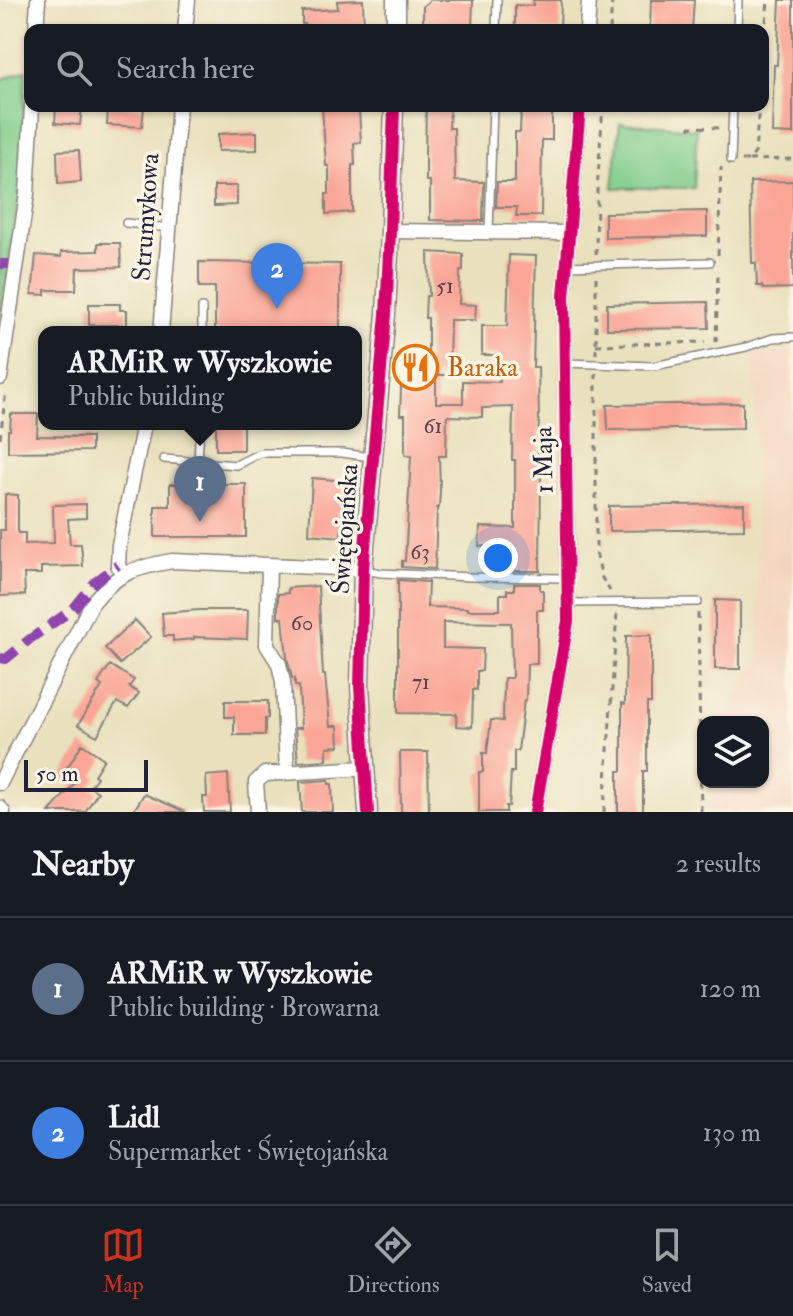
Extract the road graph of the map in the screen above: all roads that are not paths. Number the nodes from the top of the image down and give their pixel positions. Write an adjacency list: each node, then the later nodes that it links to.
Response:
1 (38, 0): 7 (street)
2 (188, 0): 8 (street)
3 (396, 0): 9 (street)
4 (497, 0): 10 (lane)
5 (589, 0): 11 (street)
6 (738, 0): 12 (lane)
7 (36, 24)
8 (186, 24)
9 (396, 24)
10 (496, 24)
11 (587, 24)
12 (737, 24)
13 (32, 112): 32 (street)
14 (179, 112): 21 (street, Strumykowa)
15 (394, 112): 22 (street, Świętojańska)
16 (493, 112): 23 (lane)
17 (579, 112): 24 (street, 1 Maja)
18 (733, 112): 19 (lane)
19 (731, 160)
20 (126, 223): 21 (lane)
21 (169, 228): 28 (street, Strumykowa)
22 (390, 231): 23 (street); 35 (street, Świętojańska)
23 (489, 233): 24 (street)
24 (568, 233): 26 (street, 1 Maja)
25 (710, 262): 26 (lane)
26 (566, 266): 31 (street, 1 Maja)
27 (202, 308): 29 (lane)
28 (161, 326)
29 (202, 326)
30 (793, 337): 31 (lane)
31 (564, 363): 41 (street, 1 Maja)
32 (0, 378)
33 (143, 430): 40 (street)
34 (200, 430): 37 (lane)
35 (373, 457): 37 (lane); 39 (street, Świętojańska)
36 (164, 459): 37 (lane)
37 (198, 462)
38 (269, 566): 39 (street); 40 (street); 45 (street)
39 (363, 569): 41 (lane); 44 (street, Świętojańska)
40 (122, 574): 46 (street)
41 (568, 578): 43 (street, 1 Maja)
42 (698, 602): 43 (lane)
43 (568, 603): 49 (street, 1 Maja)
44 (365, 768): 45 (street); 48 (street, Świętojańska)
45 (287, 772): 47 (street)
46 (0, 783)
47 (258, 812)
48 (368, 812)
49 (535, 812)

